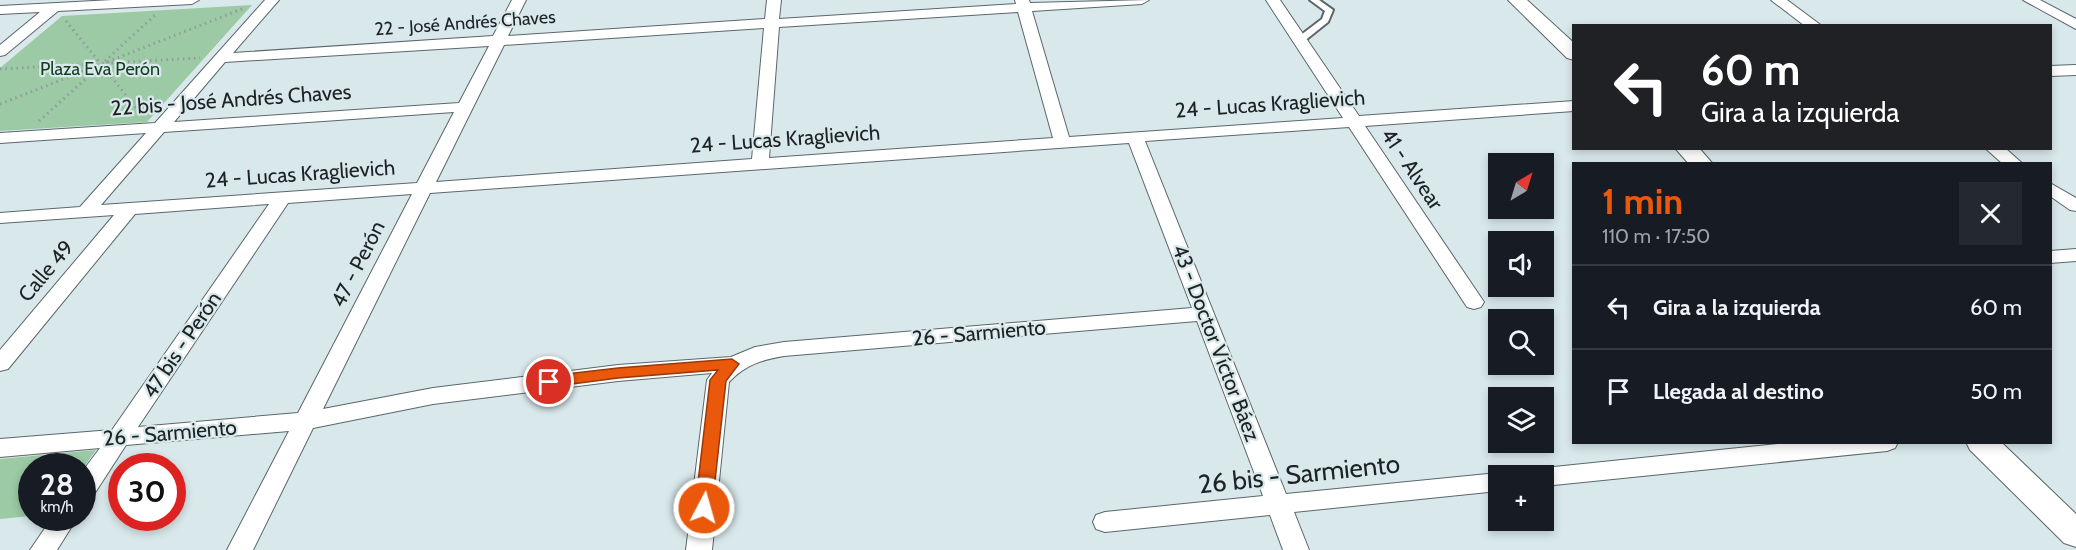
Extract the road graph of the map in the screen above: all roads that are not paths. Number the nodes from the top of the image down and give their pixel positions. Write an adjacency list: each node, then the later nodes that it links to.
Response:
1 (192, 0): 12 (street)
2 (272, 0): 23 (street)
3 (519, 0): 18 (street, 47 - Perón)
4 (774, 0): 15 (street)
5 (1142, 0): 13 (street, 22 - José Andrés Chaves)
6 (1273, 0): 19 (street, 41 - Alvear)
7 (1314, 0): 19 (lane)
8 (1517, 0): 22 (street)
9 (1529, 0): 20 (street)
10 (1778, 0): 16 (street)
11 (2030, 0): 17 (street)
12 (58, 4): 14 (street); 21 (street)
13 (1023, 4): 15 (street, 22 - José Andrés Chaves); 32 (street)
14 (0, 10)
15 (773, 22): 18 (street, 22 - José Andrés Chaves); 39 (street)
16 (1812, 24)
17 (2076, 25)
18 (498, 40): 23 (street, 22 - José Andrés Chaves); 27 (street, 47 - Perón)
19 (1300, 40): 28 (street, 41 - Alvear)
20 (1572, 40)
21 (0, 52)
22 (1572, 52)
23 (221, 58): 29 (street)
24 (2076, 69): 25 (street)
25 (2052, 71)
26 (1572, 105): 28 (street, 24 - Lucas Kraglievich)
27 (464, 107): 29 (street, 22 bis - José Andrés Chaves); 40 (street, 47 - Perón)
28 (1353, 121): 30 (street, 24 - Lucas Kraglievich); 49 (street, 41 - Alvear)
29 (159, 127): 31 (street, 22 bis - José Andrés Chaves); 45 (street)
30 (1136, 136): 32 (street, 24 - Lucas Kraglievich); 50 (street, 43 - Doctor Víctor Báez)
31 (0, 138)
32 (1062, 142): 39 (street, 24 - Lucas Kraglievich)
33 (1674, 150): 36 (street)
34 (1688, 150): 37 (street)
35 (1996, 150): 38 (street)
36 (1686, 162)
37 (1700, 162)
38 (2012, 162)
39 (760, 164): 40 (street, 24 - Lucas Kraglievich)
40 (423, 188): 42 (street, 24 - Lucas Kraglievich); 53 (street, 47 - Perón)
41 (2052, 189): 43 (street)
42 (282, 198): 44 (street, 24 - Lucas Kraglievich); 54 (street, 47 bis - Perón)
43 (2076, 206)
44 (129, 209): 45 (street, 24 - Lucas Kraglievich); 51 (street, Calle 49)
45 (85, 212): 46 (street, 24 - Lucas Kraglievich)
46 (0, 218)
47 (2076, 255): 48 (street)
48 (2052, 257)
49 (1474, 302)
50 (1204, 314): 52 (street, 26 - Sarmiento); 63 (street, 43 - Doctor Víctor Báez)
51 (0, 364)
52 (732, 364): 53 (street, 26 - Sarmiento); 70 (street)
53 (305, 421): 54 (street, 26 - Sarmiento); 69 (street, 47 - Perón)
54 (120, 438): 58 (street, 26 - Sarmiento); 60 (street, 47 bis - Perón)
55 (1850, 444): 59 (street)
56 (1983, 444): 67 (street)
57 (2000, 444): 64 (street)
58 (0, 448)
59 (1759, 449): 61 (street)
60 (96, 472)
61 (1554, 476)
62 (1488, 483): 63 (street, 26 bis - Sarmiento)
63 (1278, 505): 65 (street, 26 bis - Sarmiento); 71 (street, 43 - Doctor Víctor Báez)
64 (2076, 516)
65 (1105, 522)
66 (56, 531): 68 (street)
67 (2076, 534)
68 (43, 550)
69 (240, 550)
70 (699, 550)
71 (1296, 550)

